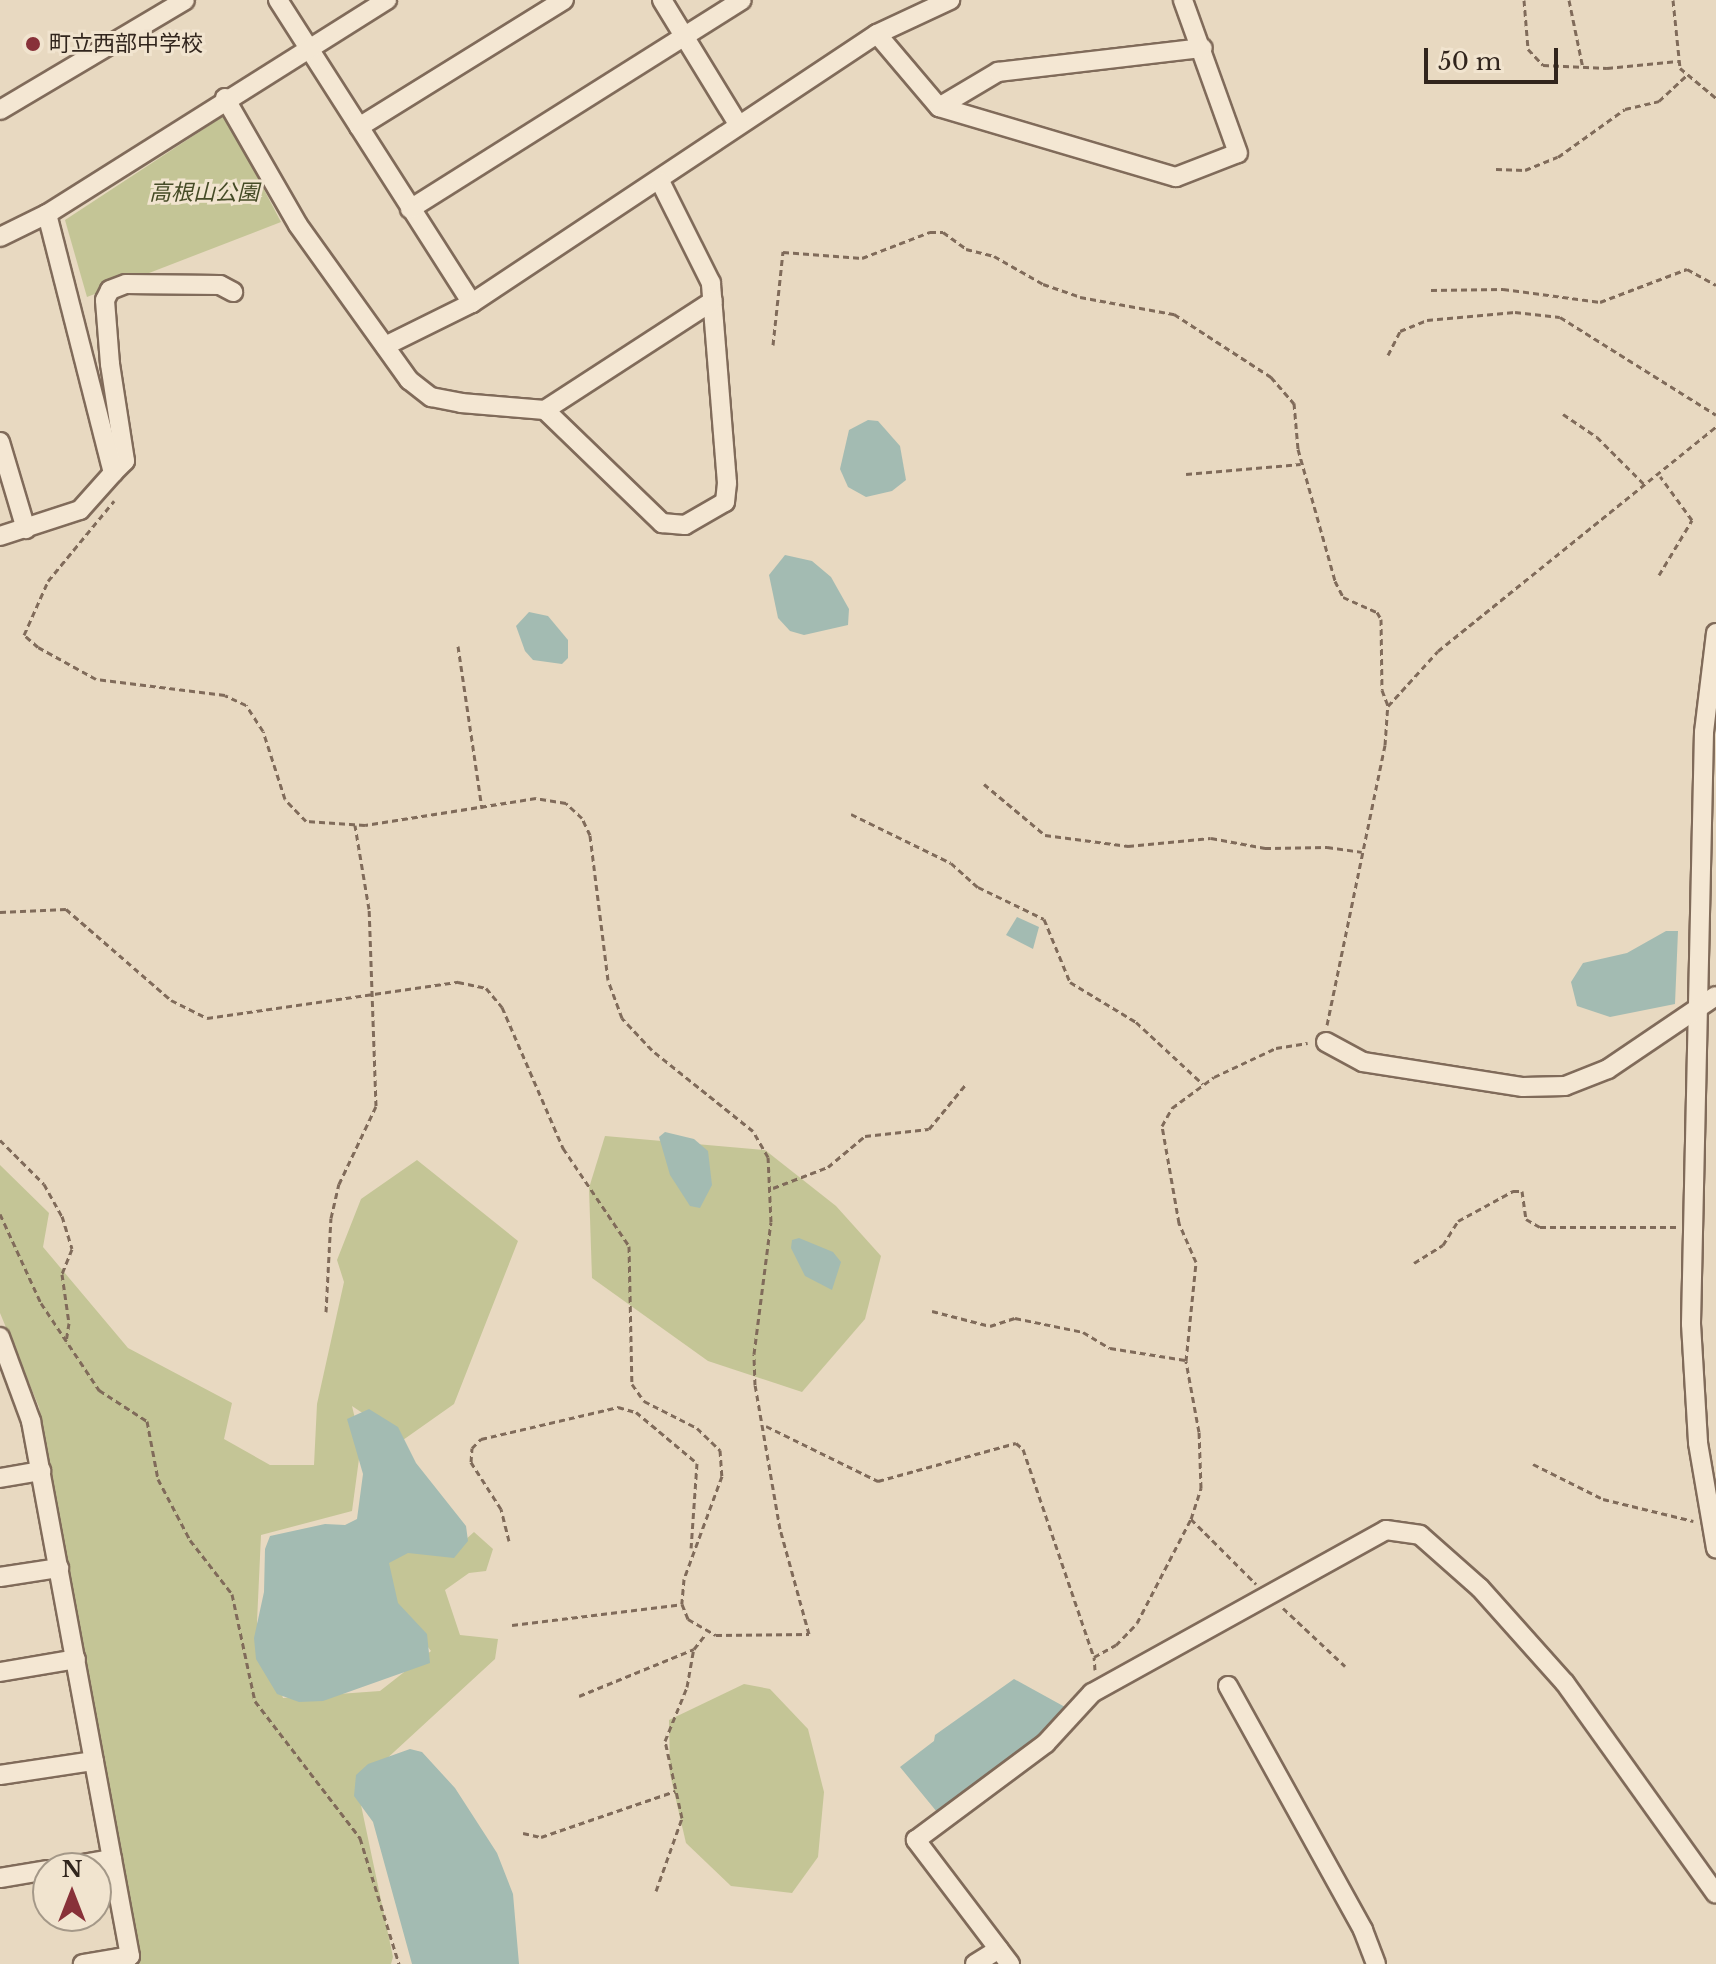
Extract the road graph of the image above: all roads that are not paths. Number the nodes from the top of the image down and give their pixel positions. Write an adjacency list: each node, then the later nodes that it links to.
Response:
1 (185, 0): 15 (street)
2 (278, 0): 11 (street)
3 (387, 0): 11 (street)
4 (564, 0): 17 (street)
5 (662, 0): 10 (street)
6 (742, 0): 10 (street)
7 (950, 0): 9 (street)
8 (1183, 0): 12 (street)
9 (877, 34): 14 (street); 16 (street)
10 (684, 37): 16 (street); 19 (street)
11 (313, 48): 13 (street); 17 (street)
12 (1203, 48): 14 (street); 14 (street)
13 (225, 98): 20 (street); 25 (street)
14 (939, 107)
15 (0, 110)
16 (738, 124): 18 (street)
17 (359, 127): 19 (street)
18 (660, 181): 23 (street); 24 (street)
19 (410, 209): 24 (street)
20 (47, 214): 21 (street); 28 (street)
21 (0, 237)
22 (233, 292): 28 (street)
23 (713, 301): 26 (street); 26 (street)
24 (472, 303): 25 (street)
25 (385, 346): 26 (street)
26 (545, 410)
27 (0, 442): 29 (street)
28 (113, 473): 29 (street)
29 (26, 529): 30 (street)
30 (0, 536)
31 (1716, 633): 33 (street)
32 (1716, 996): 33 (street)
33 (1698, 1009): 34 (street); 39 (street)
34 (1326, 1042)
35 (0, 1337): 36 (street)
36 (8, 1378): 37 (street)
37 (41, 1471): 38 (street); 40 (street)
38 (0, 1478)
39 (1716, 1548)
40 (59, 1568): 41 (street); 42 (street)
41 (0, 1577)
42 (76, 1659): 43 (street); 45 (street)
43 (0, 1672)
44 (1228, 1686): 55 (street)
45 (94, 1761): 46 (street); 47 (street)
46 (0, 1775)
47 (111, 1852)
48 (112, 1859): 53 (street)
49 (32, 1873): 50 (street)
50 (0, 1878)
51 (1716, 1894): 52 (street)
52 (1005, 1957): 54 (street)
53 (83, 1964)
54 (975, 1964)
55 (1376, 1964)

